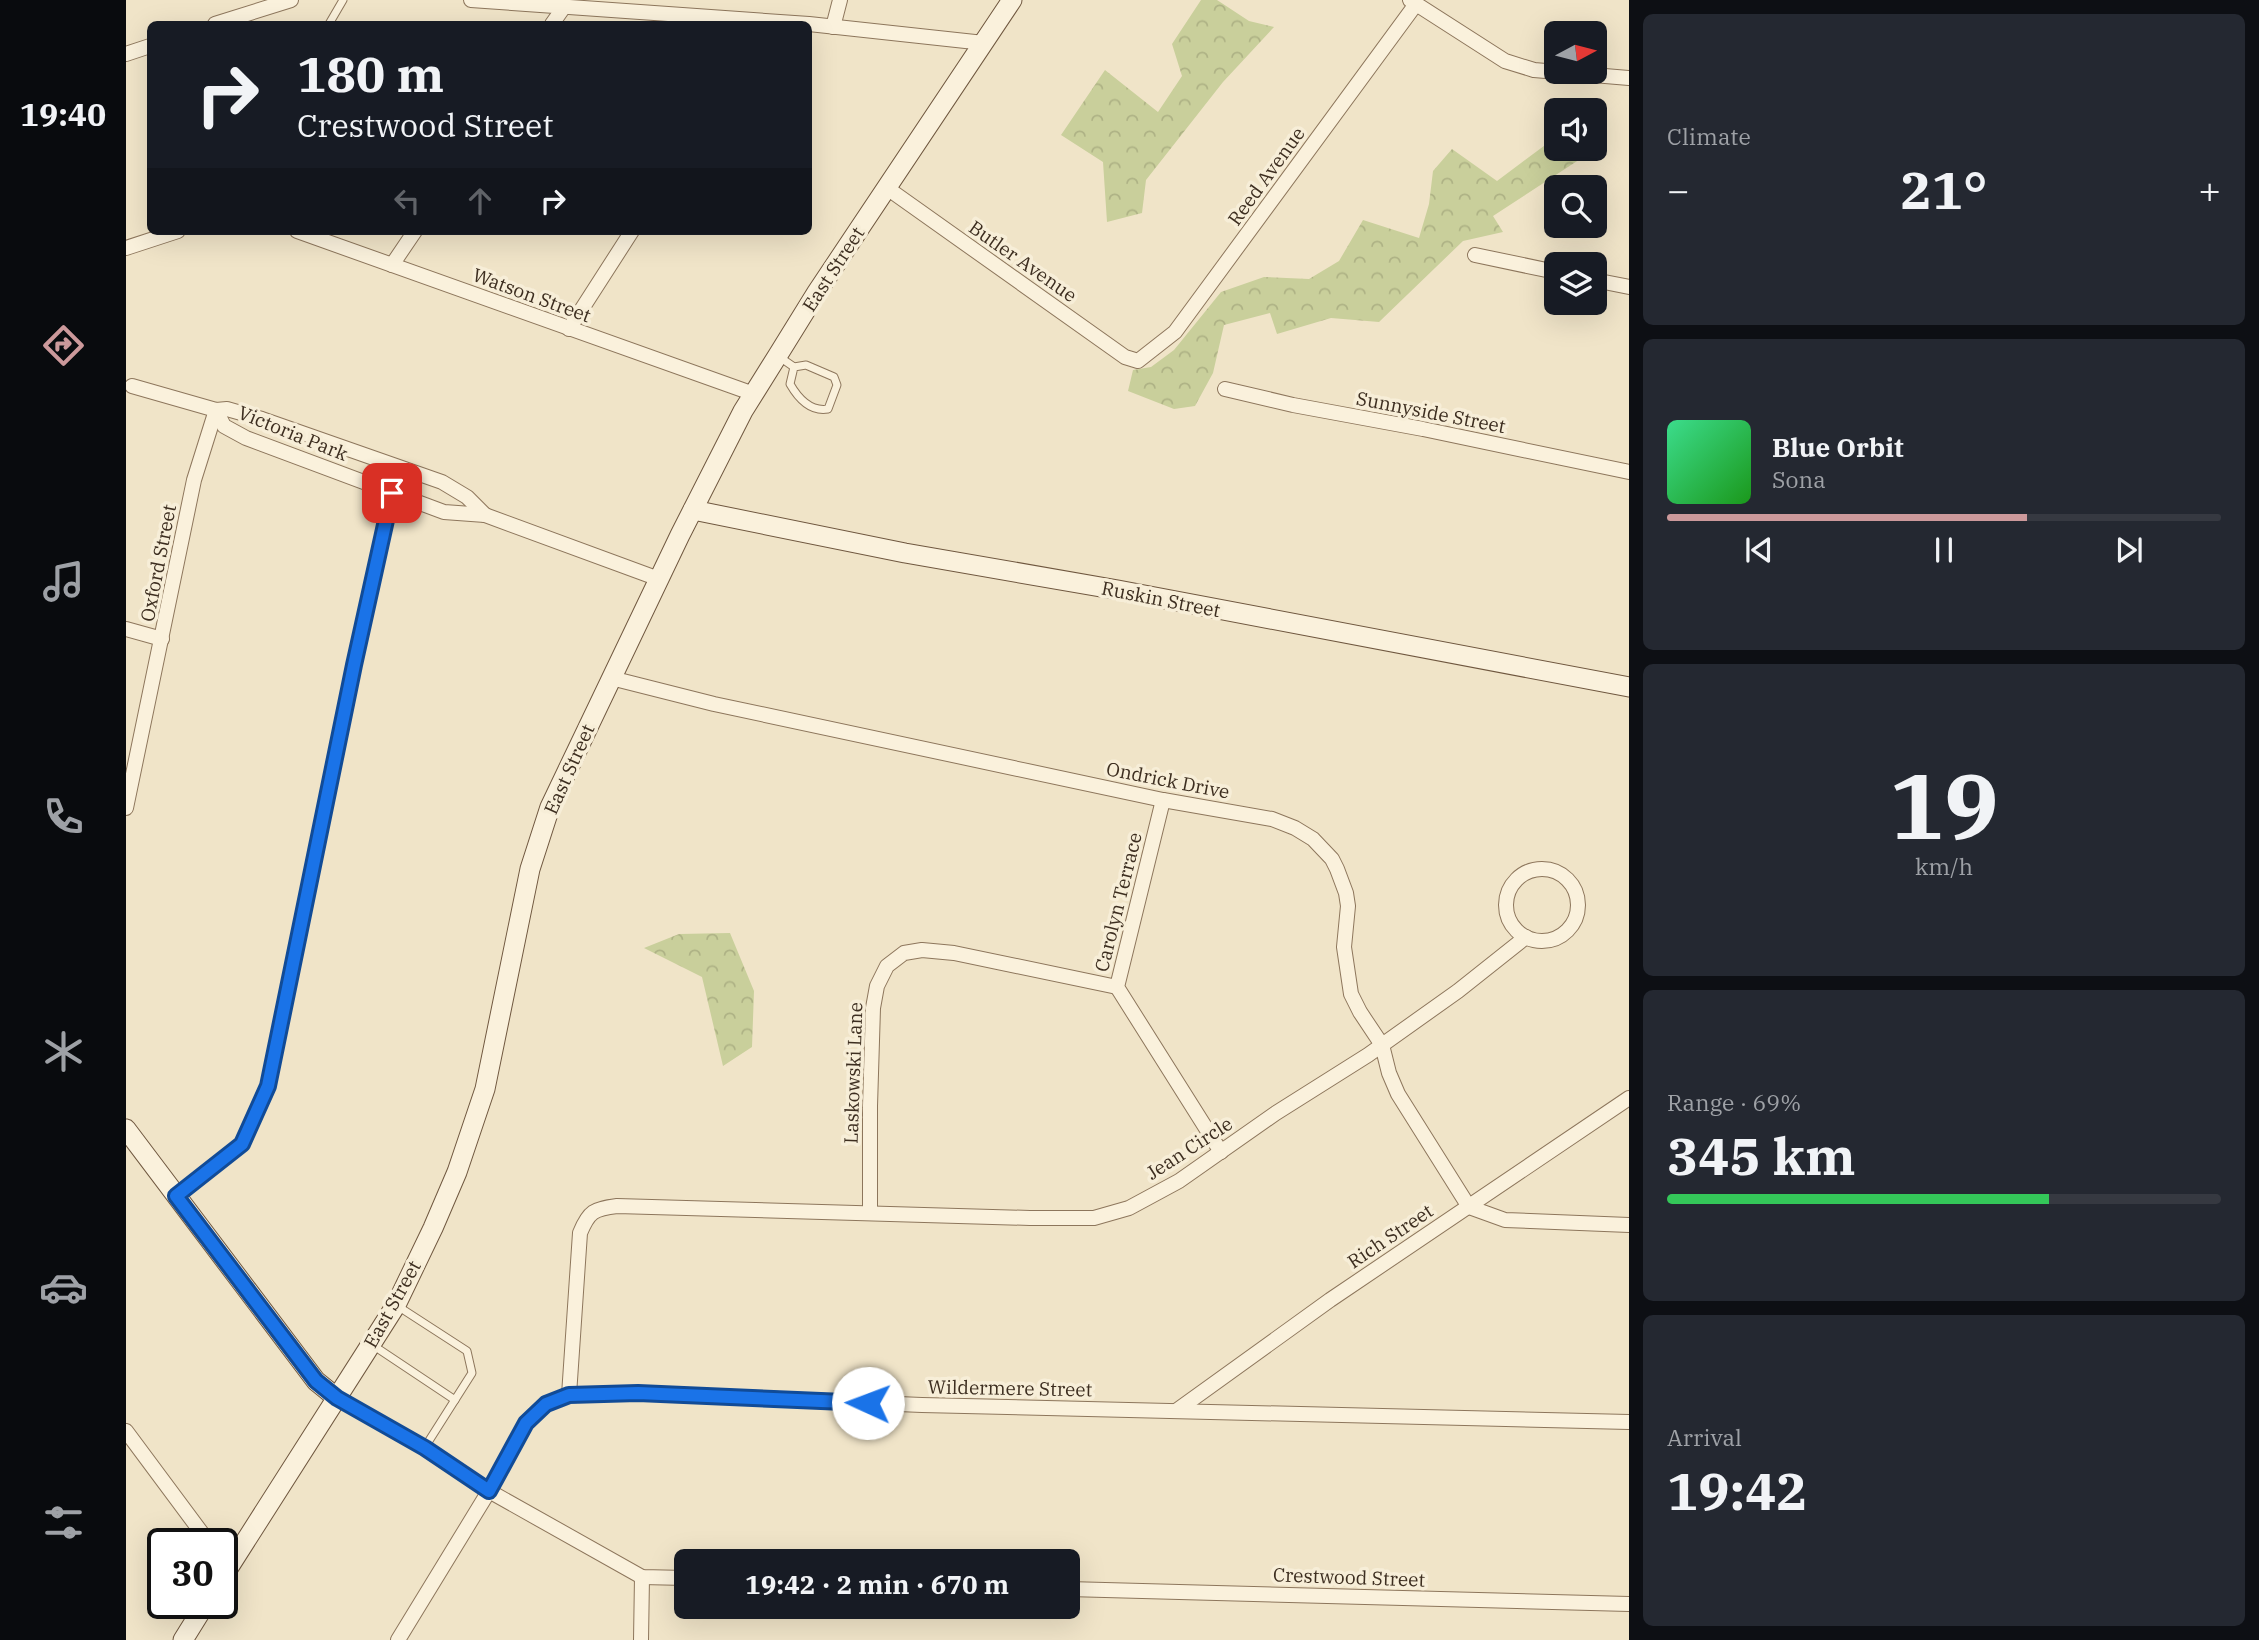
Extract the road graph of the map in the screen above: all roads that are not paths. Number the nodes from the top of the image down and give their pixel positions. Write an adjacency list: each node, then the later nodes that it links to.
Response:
1 (291, 0): 9 (street)
2 (343, 0): 10 (lane)
3 (471, 0): 8 (street)
4 (840, 0): 14 (street)
5 (1012, 0): 15 (main road, East Street)
6 (1413, 2): 18 (street); 32 (street, Reed Avenue)
7 (629, 6): 8 (street); 12 (street)
8 (564, 7): 11 (street)
9 (224, 21)
10 (331, 21)
11 (554, 21)
12 (755, 21)
13 (812, 26): 14 (street)
14 (834, 27): 15 (street)
15 (984, 43): 19 (main road, East Street)
16 (147, 47): 17 (street)
17 (126, 54)
18 (1629, 78)
19 (887, 188): 31 (main road, East Street); 32 (street, Butler Avenue)
20 (166, 235): 24 (street)
21 (308, 235): 26 (street, Watson Street)
22 (412, 235): 26 (street)
23 (629, 235): 30 (street)
24 (126, 248)
25 (1475, 256): 27 (street)
26 (392, 265): 30 (street, Watson Street)
27 (1544, 270)
28 (1607, 283): 29 (street)
29 (1629, 287)
30 (569, 329): 35 (street, Watson Street)
31 (786, 361): 31 (lane); 35 (main road, East Street)
32 (1138, 361)
33 (132, 386): 36 (street, Victoria Park)
34 (1225, 389): 37 (street, Sunnyside Street)
35 (754, 394): 39 (main road, East Street)
36 (216, 410): 38 (street, Victoria Park); 40 (street, Victoria Park); 43 (street, Oxford Street)
37 (1629, 472)
38 (392, 493): 40 (street, Victoria Park); 54 (street)
39 (693, 510): 41 (main road, East Street); 45 (main road, Ruskin Street)
40 (485, 515): 41 (street, Victoria Park)
41 (659, 579): 44 (main road, East Street)
42 (126, 629): 43 (street)
43 (162, 639): 47 (street, Oxford Street)
44 (611, 678): 46 (street, Ondrick Drive); 58 (main road, East Street)
45 (1629, 687)
46 (1163, 800): 49 (street, Carolyn Terrace); 50 (street, Ondrick Drive)
47 (126, 808)
48 (1526, 937): 48 (street); 50 (street, Jean Circle)
49 (1117, 988): 53 (street, Carolyn Terrace); 56 (street, Laskowski Lane)
50 (1382, 1045): 53 (street, Jean Circle); 55 (street, Ondrick Drive)
51 (1629, 1098): 55 (street, Rich Street)
52 (127, 1131): 54 (main road)
53 (1221, 1152): 56 (street, Jean Circle)
54 (176, 1196): 61 (main road)
55 (1469, 1207): 57 (street); 63 (street, Rich Street)
56 (870, 1213): 60 (street, Jean Circle)
57 (1629, 1226)
58 (396, 1304): 59 (main road, East Street); 62 (lane)
59 (371, 1344): 61 (main road, East Street); 62 (lane)
60 (569, 1395): 63 (street, Wildermere Street); 67 (street, Wildermere Street)
61 (337, 1398): 66 (street); 69 (main road, East Street)
62 (454, 1400): 66 (lane)
63 (1176, 1411): 64 (street, Wildermere Street)
64 (1629, 1422)
65 (126, 1431): 68 (street)
66 (425, 1448): 67 (street)
67 (489, 1491): 70 (street); 77 (street, Wildermere Street)
68 (199, 1528)
69 (238, 1547)
70 (642, 1577): 71 (street); 75 (street)
71 (674, 1578)
72 (1080, 1589): 73 (street, Crestwood Street)
73 (1629, 1604)
74 (196, 1619): 76 (main road)
75 (638, 1638)
76 (183, 1640)
77 (397, 1640)

